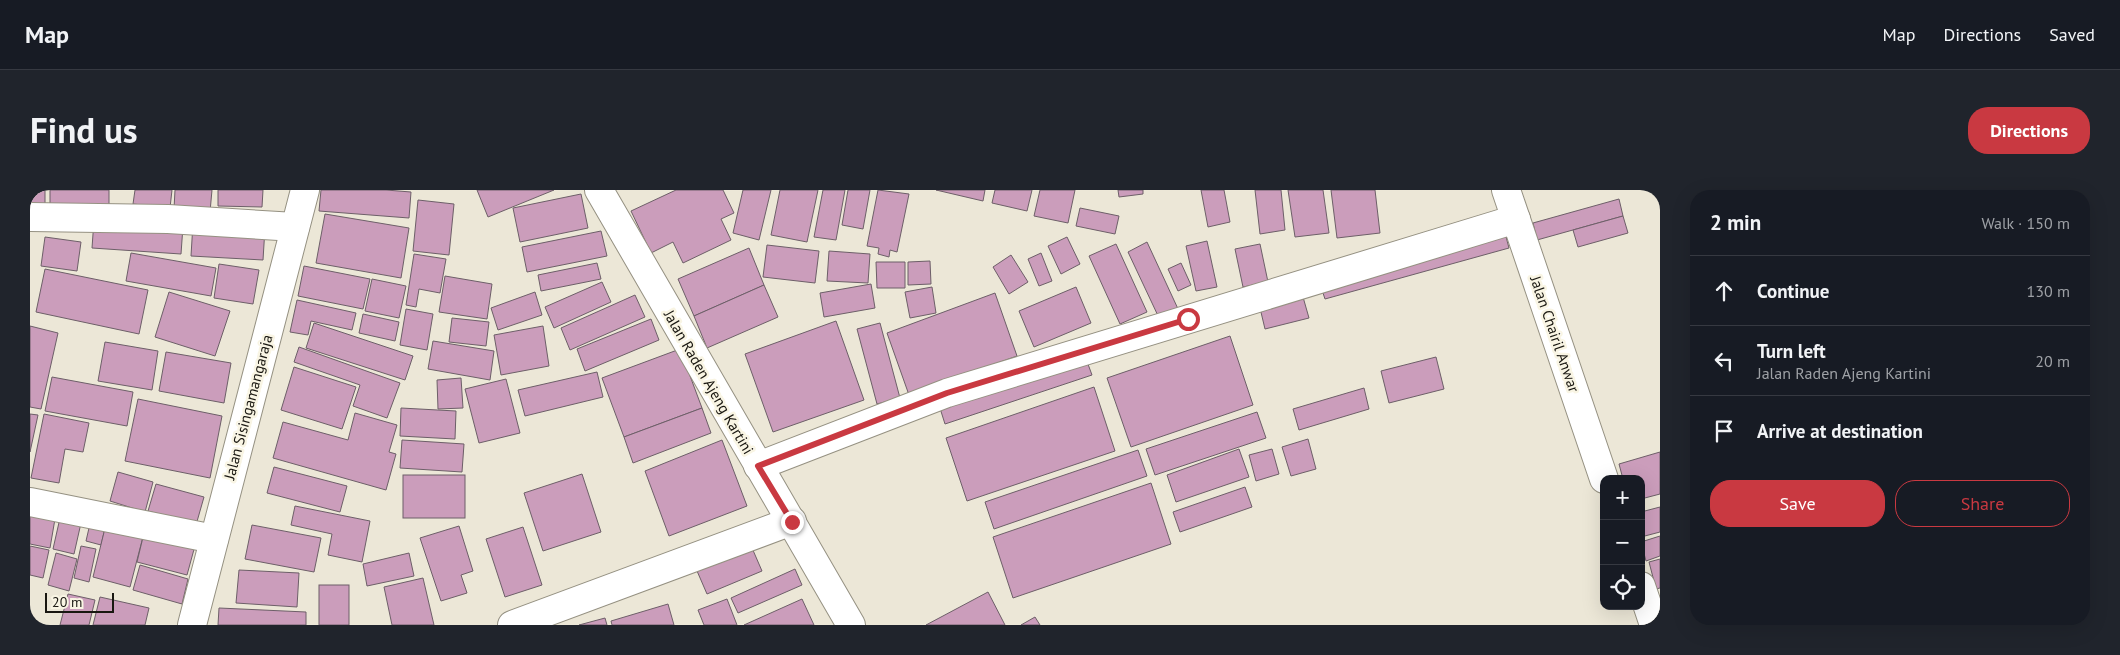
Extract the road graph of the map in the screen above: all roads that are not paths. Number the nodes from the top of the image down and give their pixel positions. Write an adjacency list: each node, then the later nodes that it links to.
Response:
1 (305, 190): 6 (street, Jalan Sisingamangaraja)
2 (599, 190): 7 (street, Jalan Raden Ajeng Kartini)
3 (1506, 190): 5 (street, Jalan Chairil Anwar)
4 (30, 217): 6 (street)
5 (1516, 219): 7 (street); 8 (street, Jalan Chairil Anwar)
6 (295, 227): 11 (street, Jalan Sisingamangaraja)
7 (758, 466): 10 (street, Jalan Raden Ajeng Kartini)
8 (1603, 475)
9 (30, 502): 11 (street)
10 (792, 522): 14 (street); 15 (street, Jalan Raden Ajeng Kartini)
11 (214, 539): 13 (street, Jalan Sisingamangaraja)
12 (1645, 598): 16 (street)
13 (192, 625)
14 (512, 625)
15 (850, 625)
16 (1654, 625)

